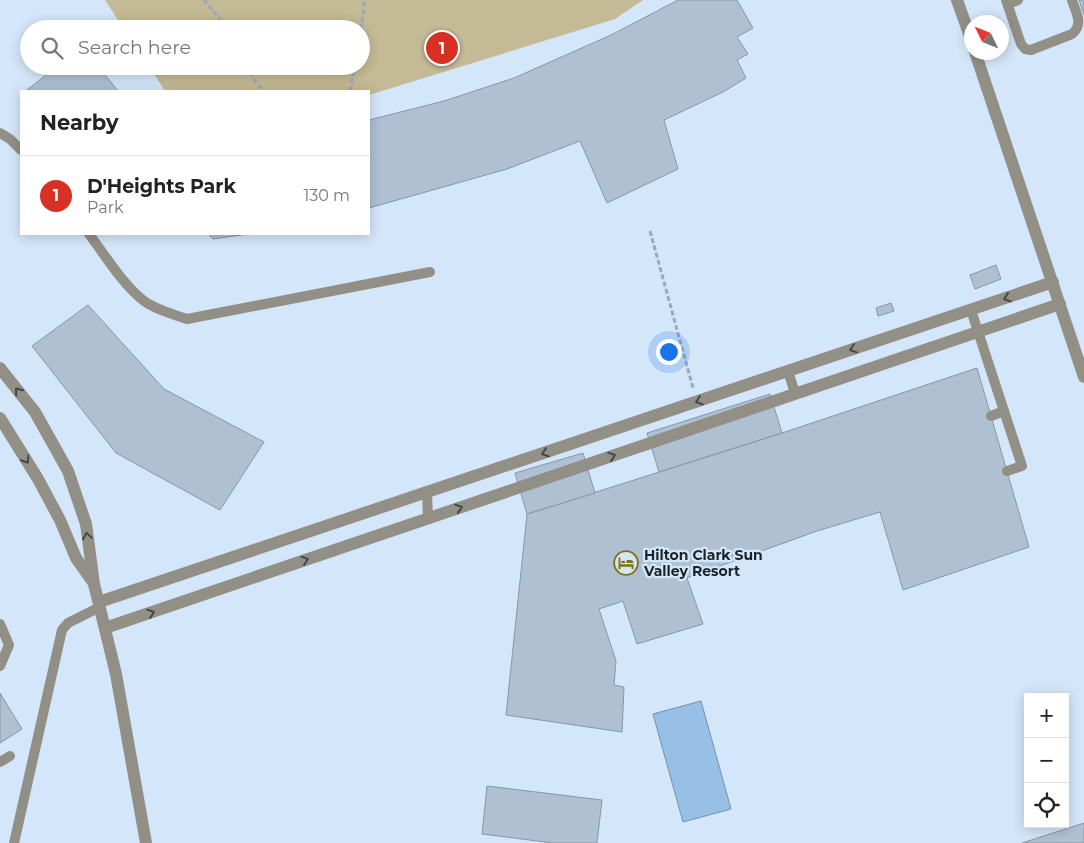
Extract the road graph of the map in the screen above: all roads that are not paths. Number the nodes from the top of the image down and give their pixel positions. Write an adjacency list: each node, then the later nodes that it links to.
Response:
1 (957, 0): 4 (street)
2 (1072, 0): 3 (lane)
3 (1011, 1)
4 (964, 20)
5 (978, 60): 10 (street)
6 (0, 133): 7 (lane)
7 (20, 149)
8 (90, 235): 9 (lane)
9 (430, 272)
10 (1054, 282): 11 (street); 12 (street, one-way to 12)
11 (1060, 304): 13 (street); 16 (street)
12 (971, 310): 13 (lane); 15 (street, one-way to 15)
13 (979, 331): 17 (street); 18 (lane)
14 (0, 368): 24 (street, one-way to 14)
15 (788, 371): 17 (lane); 22 (street, one-way to 22)
16 (1084, 377)
17 (796, 393): 23 (street, one-way to 17)
18 (1004, 411): 19 (lane); 21 (lane)
19 (991, 416)
20 (0, 418): 24 (street, one-way to 24)
21 (1007, 471)
22 (428, 492): 23 (lane); 25 (street)
23 (428, 518): 27 (street, one-way to 23)
24 (94, 584): 25 (street)
25 (100, 604): 27 (street); 31 (lane)
26 (0, 624): 28 (lane)
27 (105, 628): 32 (street)
28 (0, 666)
29 (10, 756): 30 (lane)
30 (0, 762)
31 (14, 843)
32 (146, 843)

